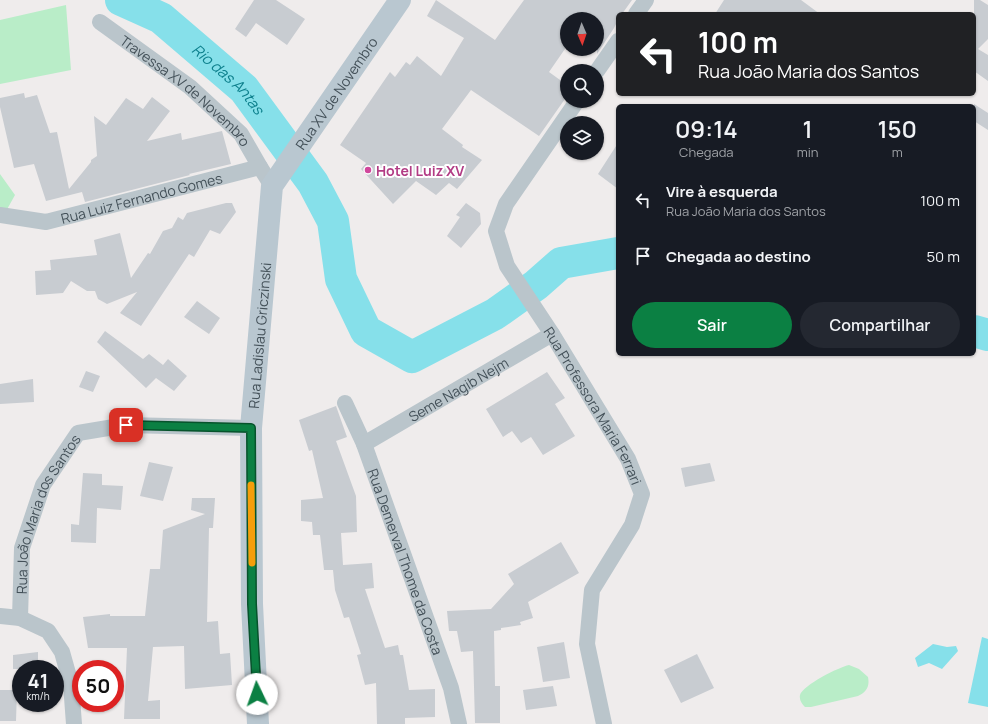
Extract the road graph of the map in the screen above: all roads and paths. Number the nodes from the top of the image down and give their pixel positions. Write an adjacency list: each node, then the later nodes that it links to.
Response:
1 (400, 0): 9 (main road, Rua XV de Novembro)
2 (646, 0): 3 (street)
3 (637, 12)
4 (100, 22): 8 (street, Travessa XV de Novembro)
5 (616, 43): 6 (street)
6 (602, 64)
7 (572, 108): 11 (street, Rua Professora Maria Ferrari)
8 (260, 167): 9 (street); 10 (street, Rua Luiz Fernando Gomes)
9 (276, 180): 13 (main road, Rua Ladislau Griczinski)
10 (0, 215)
11 (552, 334): 14 (street, Seme Nagib Nejm); 20 (street, Rua Professora Maria Ferrari)
12 (345, 403): 14 (street, Rua Demerval Thome da Costa)
13 (251, 428): 16 (street, Rua João Maria dos Santos); 18 (main road, Rua Ladislau Griczinski)
14 (364, 444): 19 (street, Rua Demerval Thome da Costa)
15 (0, 616): 16 (street)
16 (20, 618): 17 (street, Rua João Maria dos Santos)
17 (74, 724)
18 (258, 724)
19 (459, 724)
20 (604, 724)

